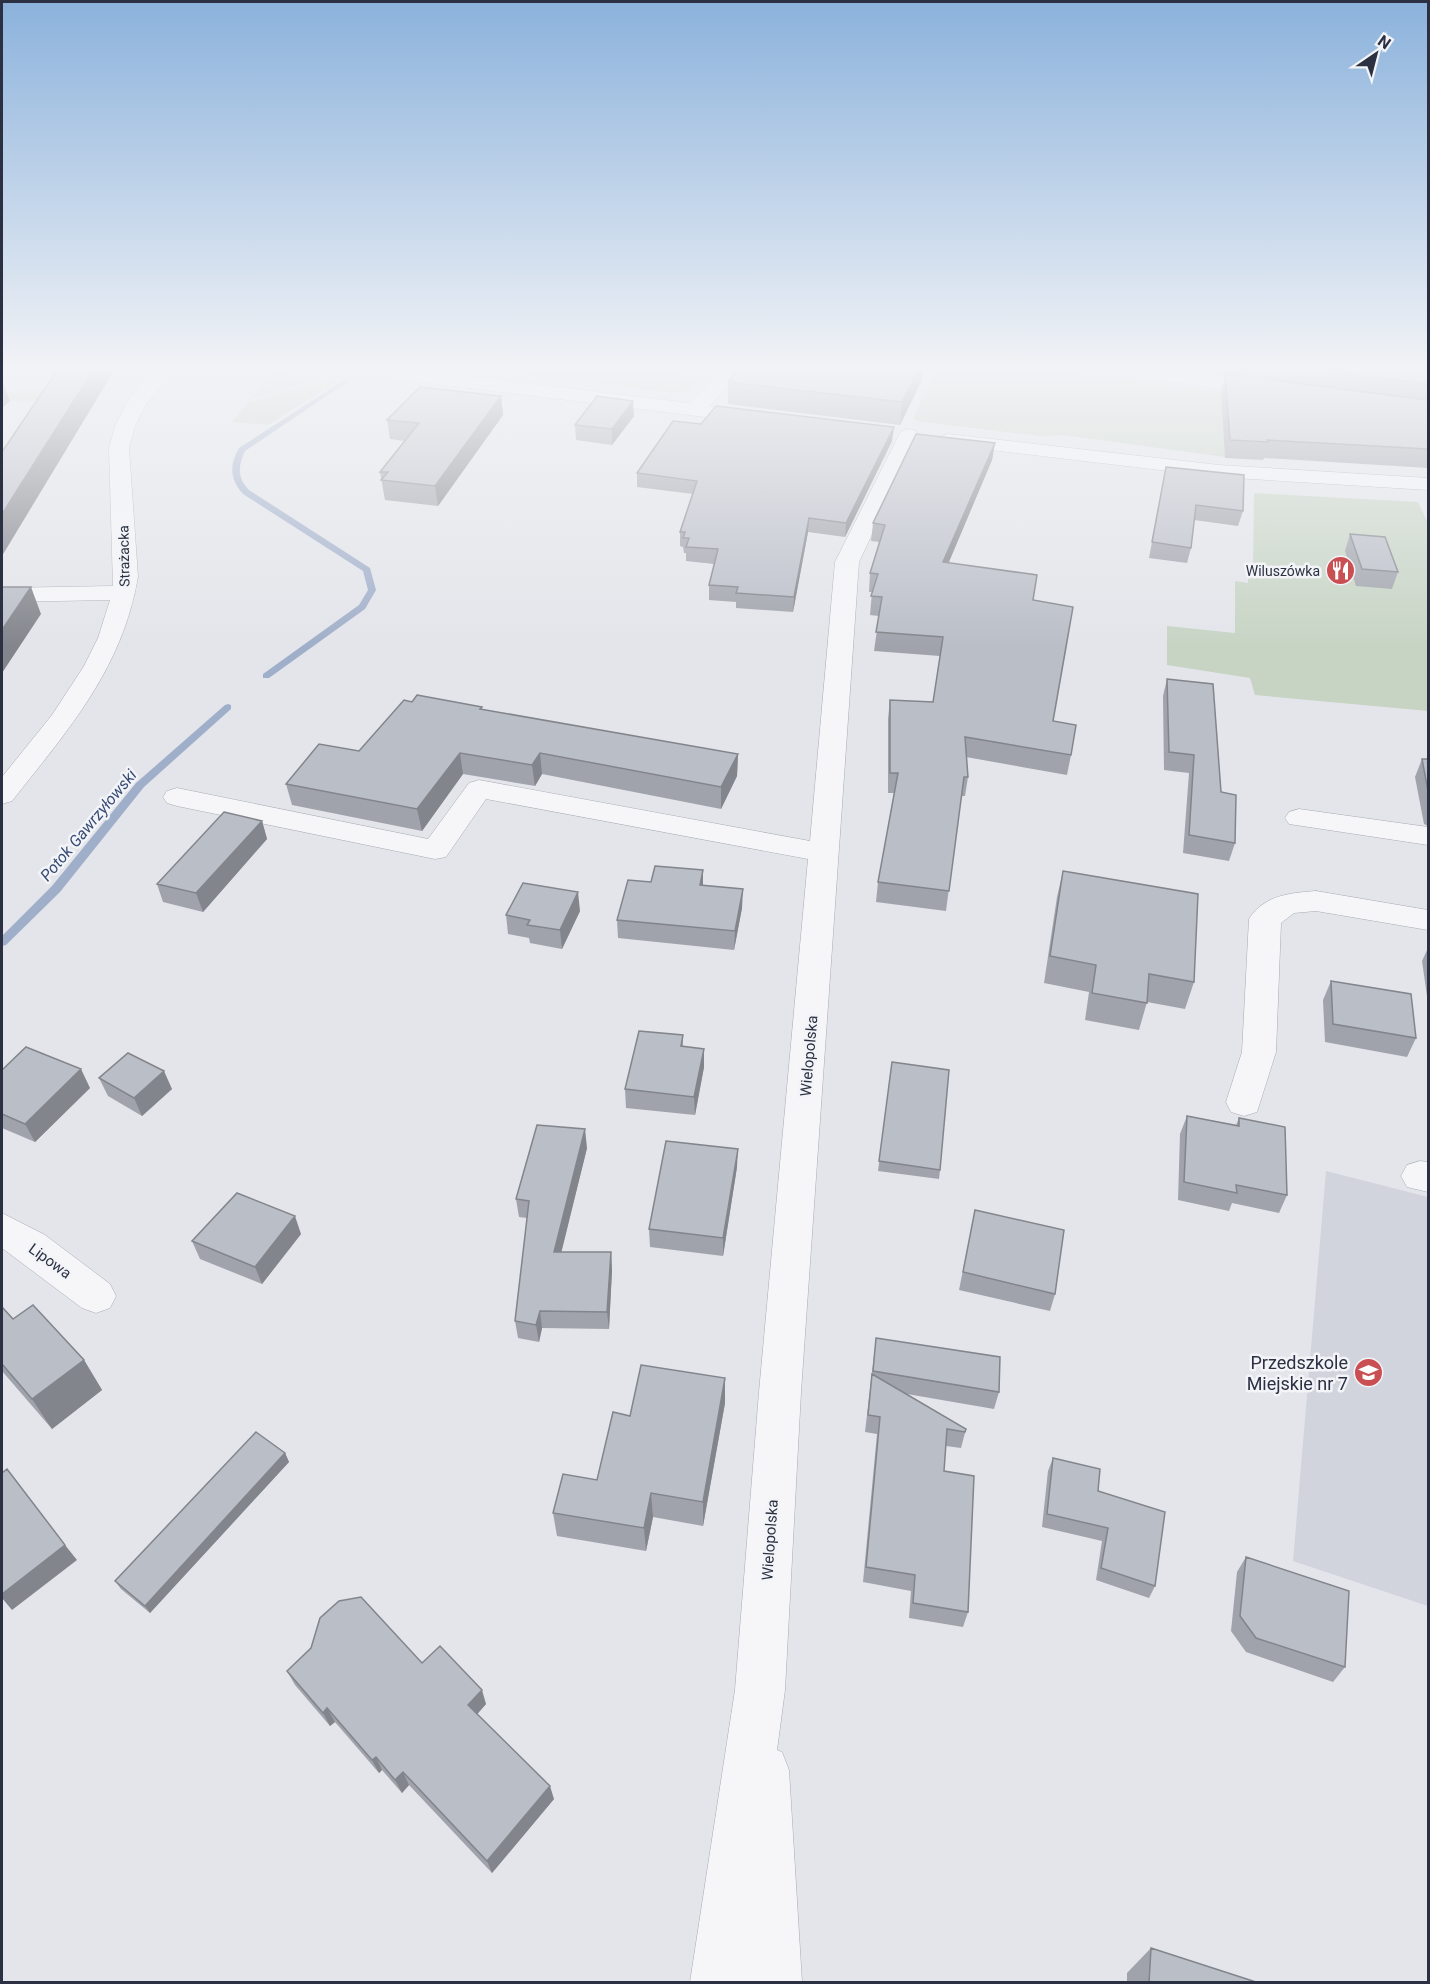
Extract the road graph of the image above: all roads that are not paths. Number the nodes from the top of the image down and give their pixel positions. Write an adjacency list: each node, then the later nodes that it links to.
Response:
1 (120, 462): 5 (street, Strażacka)
2 (887, 462): 11 (street, Wielopolska)
3 (1137, 462): 4 (street, Wielopolska)
4 (1428, 484)
5 (125, 593): 6 (street); 7 (street, Strażacka)
6 (2, 595)
7 (2, 795)
8 (177, 797): 11 (street)
9 (1299, 818): 10 (street)
10 (1428, 836)
11 (825, 853): 16 (street, Wielopolska)
12 (1428, 920): 13 (street)
13 (1244, 1102)
14 (2, 1229): 15 (street, Lipowa)
15 (96, 1296)
16 (760, 1690): 17 (street, Wielopolska); 18 (street, Wielopolska)
17 (718, 1983)
18 (774, 1983)

